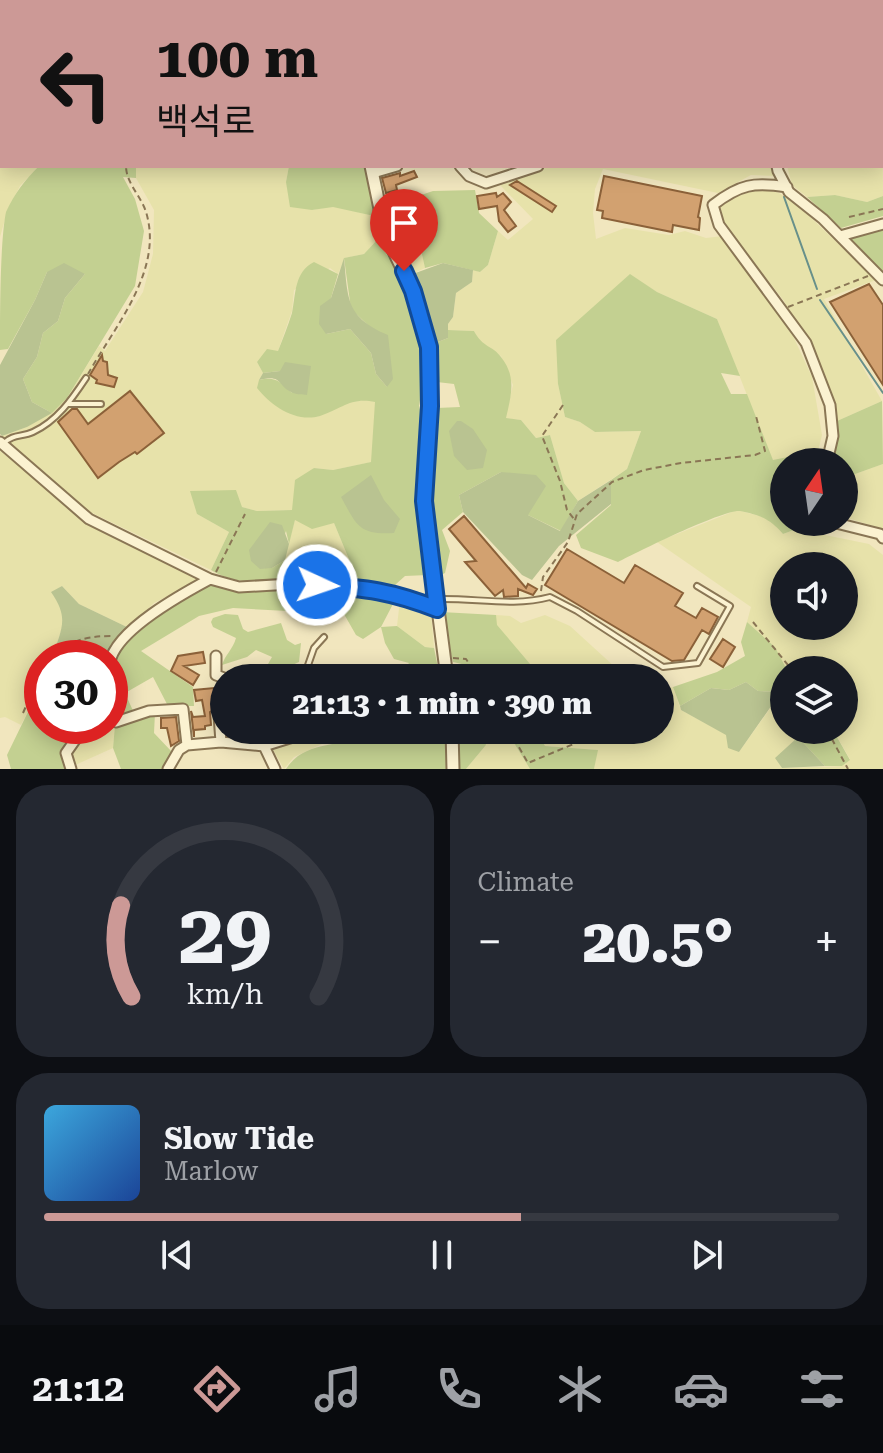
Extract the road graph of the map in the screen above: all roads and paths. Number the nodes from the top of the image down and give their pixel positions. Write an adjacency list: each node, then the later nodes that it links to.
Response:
1 (126, 168): 13 (path)
2 (462, 168): 3 (street)
3 (532, 168)
4 (778, 168): 6 (street)
5 (372, 169): 27 (street)
6 (787, 187): 10 (street); 12 (street)
7 (883, 209): 8 (path)
8 (849, 217)
9 (883, 224): 10 (street)
10 (840, 236): 11 (street)
11 (880, 276): 12 (path)
12 (783, 309): 19 (street)
13 (86, 378): 14 (lane)
14 (69, 404): 15 (lane); 18 (lane)
15 (101, 404)
16 (563, 405): 21 (path)
17 (756, 416): 21 (path)
18 (1, 444): 24 (street)
19 (830, 448)
20 (245, 514): 24 (path)
21 (575, 520): 26 (path)
22 (858, 528): 23 (street)
23 (883, 538)
24 (210, 579): 27 (street); 32 (street)
25 (697, 586): 26 (lane)
26 (540, 600): 27 (lane)
27 (436, 604): 35 (street)
28 (753, 622): 34 (path)
29 (324, 637): 37 (lane)
30 (78, 640): 31 (path)
31 (113, 640)
32 (124, 640)
33 (216, 656): 36 (street)
34 (781, 656)
35 (444, 659): 38 (street); 39 (path)
36 (216, 664)
37 (308, 664)
38 (445, 664)
39 (469, 664)
40 (128, 718): 49 (street)
41 (210, 743): 49 (street)
42 (72, 744): 51 (street)
43 (242, 744): 50 (street)
44 (270, 744): 50 (street)
45 (452, 744): 54 (street)
46 (517, 744): 47 (path)
47 (574, 744)
48 (835, 744): 55 (path)
49 (187, 745): 52 (street)
50 (264, 746): 53 (street)
51 (71, 769)
52 (168, 769)
53 (275, 769)
54 (453, 769)
55 (848, 769)

